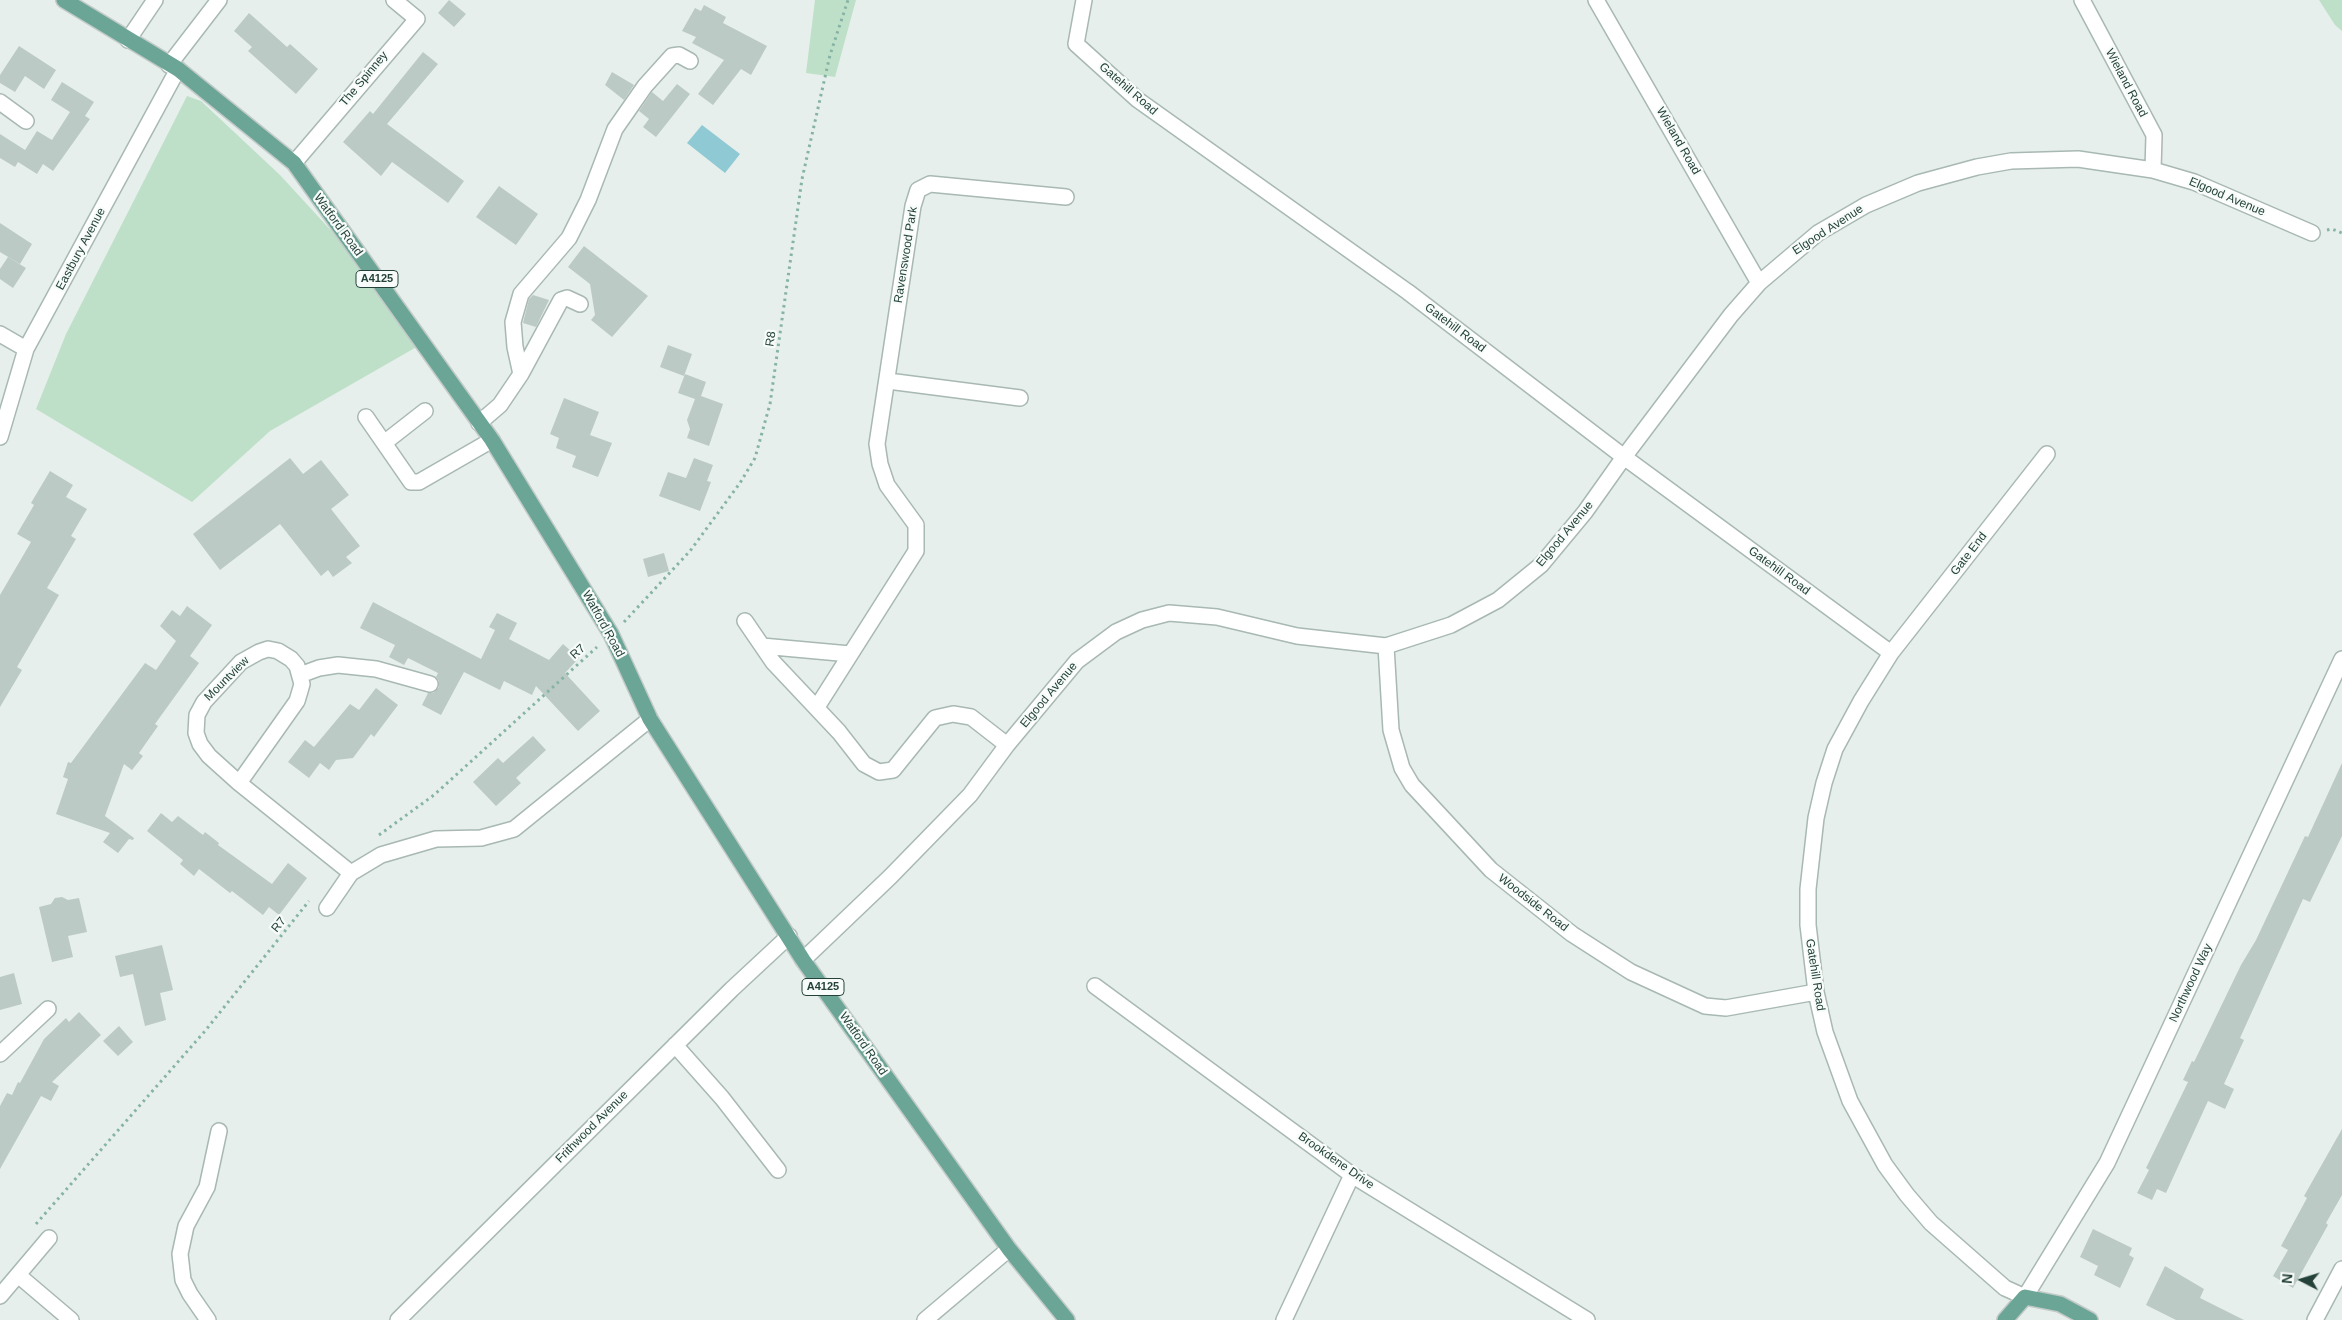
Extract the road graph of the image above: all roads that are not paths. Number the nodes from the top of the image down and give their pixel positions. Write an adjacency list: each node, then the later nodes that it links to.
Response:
1 (64, 0): 8 (main road, Watford Road / A4125)
2 (155, 0): 8 (street)
3 (219, 0): 10 (street, Eastbury Avenue)
4 (394, 0): 13 (street, The Spinney)
5 (1084, 0): 31 (street, Gatehill Road)
6 (1596, 0): 17 (street, Wieland Road)
7 (2082, 0): 14 (street, Wieland Road)
8 (128, 40): 10 (main road, Watford Road / A4125)
9 (690, 61): 21 (street)
10 (174, 67): 13 (main road, Watford Road / A4125); 20 (street, Eastbury Avenue)
11 (0, 102): 12 (street)
12 (26, 121)
13 (294, 163): 26 (main road, Watford Road / A4125)
14 (2153, 170): 16 (street, Elgood Avenue); 17 (street, Elgood Avenue)
15 (1066, 197): 22 (street, Ravenswood Park)
16 (2312, 233)
17 (1759, 283): 31 (street, Elgood Avenue)
18 (580, 304): 21 (street)
19 (0, 334): 20 (street)
20 (26, 349): 27 (street, Eastbury Avenue)
21 (521, 374): 26 (street)
22 (888, 381): 23 (street); 36 (street, Ravenswood Park)
23 (1020, 398)
24 (425, 411): 29 (street)
25 (366, 417): 29 (street)
26 (479, 423): 28 (main road, Watford Road / A4125)
27 (0, 437)
28 (492, 440): 29 (street); 41 (main road, Watford Road / A4125)
29 (384, 443)
30 (2047, 454): 35 (street, Gate End)
31 (1624, 457): 34 (street, Elgood Avenue); 35 (street, Gatehill Road)
32 (745, 621): 33 (street)
33 (762, 646): 36 (street); 40 (street)
34 (1386, 646): 42 (street, Elgood Avenue); 49 (street, Woodside Road)
35 (1891, 653): 49 (street, Gatehill Road)
36 (850, 654): 40 (street, Ravenswood Park)
37 (2342, 659): 61 (street, Northwood Way)
38 (300, 675): 39 (street); 43 (street); 43 (street, Mountview)
39 (430, 684)
40 (817, 707): 42 (street)
41 (650, 719): 44 (street); 46 (main road, Watford Road / A4125)
42 (1007, 745): 47 (street, Elgood Avenue)
43 (239, 783): 44 (street, Mountview)
44 (351, 873): 45 (street)
45 (327, 908)
46 (789, 936): 47 (main road, Watford Road / A4125); 51 (street, Frithwood Avenue)
47 (803, 960): 57 (main road, Watford Road / A4125)
48 (1095, 986): 55 (street, Brookdene Drive)
49 (1816, 992): 61 (street, Gatehill Road)
50 (48, 1009): 52 (street)
51 (675, 1045): 54 (street); 65 (street, Frithwood Avenue)
52 (0, 1054)
53 (219, 1131): 64 (street)
54 (778, 1170)
55 (1352, 1174): 62 (street); 68 (street, Brookdene Drive)
56 (49, 1238): 59 (street)
57 (1009, 1249): 66 (street); 67 (main road, Watford Road / A4125)
58 (2342, 1269): 71 (street)
59 (18, 1275): 60 (street); 63 (street)
60 (0, 1296)
61 (2025, 1297): 69 (main road); 70 (main road)
62 (1287, 1319)
63 (71, 1320)
64 (208, 1320)
65 (398, 1320)
66 (925, 1320)
67 (1067, 1320)
68 (1588, 1320)
69 (2005, 1320)
70 (2090, 1320)
71 (2315, 1320)

